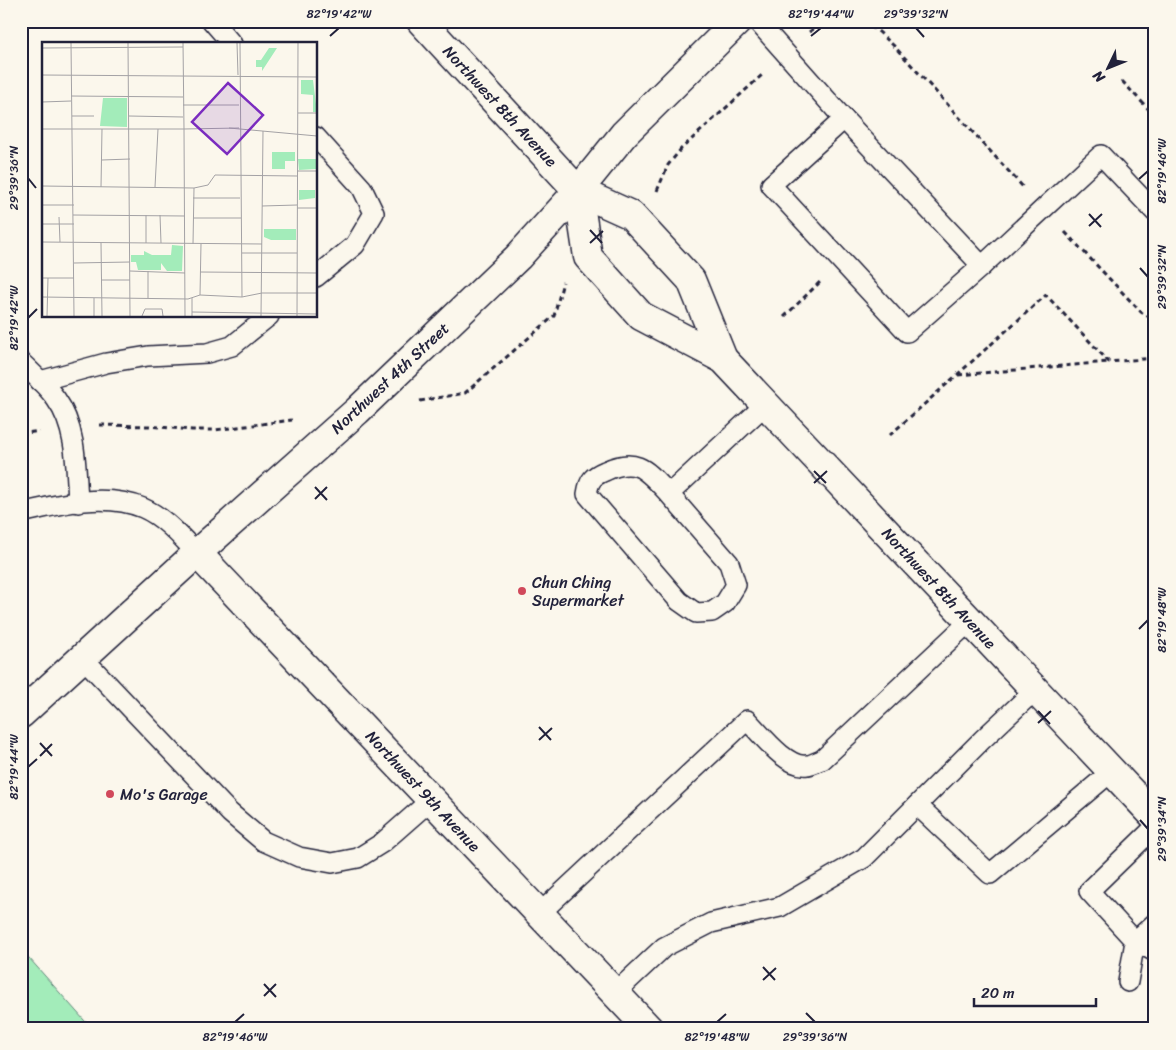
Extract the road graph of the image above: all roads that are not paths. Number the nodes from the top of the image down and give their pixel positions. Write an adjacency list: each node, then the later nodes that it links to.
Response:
1 (212, 21): 5 (lane)
2 (421, 21): 8 (street, Northwest 8th Avenue)
3 (738, 21): 8 (street, Northwest 4th Street)
4 (757, 21): 6 (lane)
5 (230, 42)
6 (844, 119): 10 (lane); 10 (lane)
7 (318, 139): 11 (lane)
8 (578, 191): 13 (street, Northwest 8th Avenue); 13 (street, Northwest 8th Avenue); 20 (street, Northwest 4th Street)
9 (1155, 212): 10 (lane)
10 (982, 266)
11 (318, 275)
12 (267, 318): 15 (lane)
13 (723, 358): 16 (street, Northwest 8th Avenue)
14 (21, 362): 15 (lane)
15 (40, 381): 18 (lane)
16 (766, 404): 17 (lane); 21 (street, Northwest 8th Avenue)
17 (669, 494): 17 (lane)
18 (78, 503): 19 (lane); 20 (lane)
19 (21, 513)
20 (197, 553): 22 (street, Northwest 4th Street); 26 (street, Northwest 9th Avenue)
21 (970, 621): 23 (street, Northwest 8th Avenue); 30 (lane)
22 (83, 658): 24 (street, Northwest 4th Street); 26 (lane)
23 (1035, 690): 25 (street, Northwest 8th Avenue); 27 (lane)
24 (21, 714)
25 (1111, 772): 27 (lane); 28 (street, Northwest 8th Avenue)
26 (431, 800): 30 (street, Northwest 9th Avenue)
27 (917, 805): 35 (lane)
28 (1155, 817)
29 (1155, 826): 32 (lane)
30 (539, 914): 35 (street, Northwest 9th Avenue)
31 (1155, 922): 32 (lane)
32 (1135, 942): 33 (lane); 34 (lane)
33 (1155, 952)
34 (1128, 982)
35 (615, 993): 36 (street, Northwest 9th Avenue)
36 (649, 1029)

